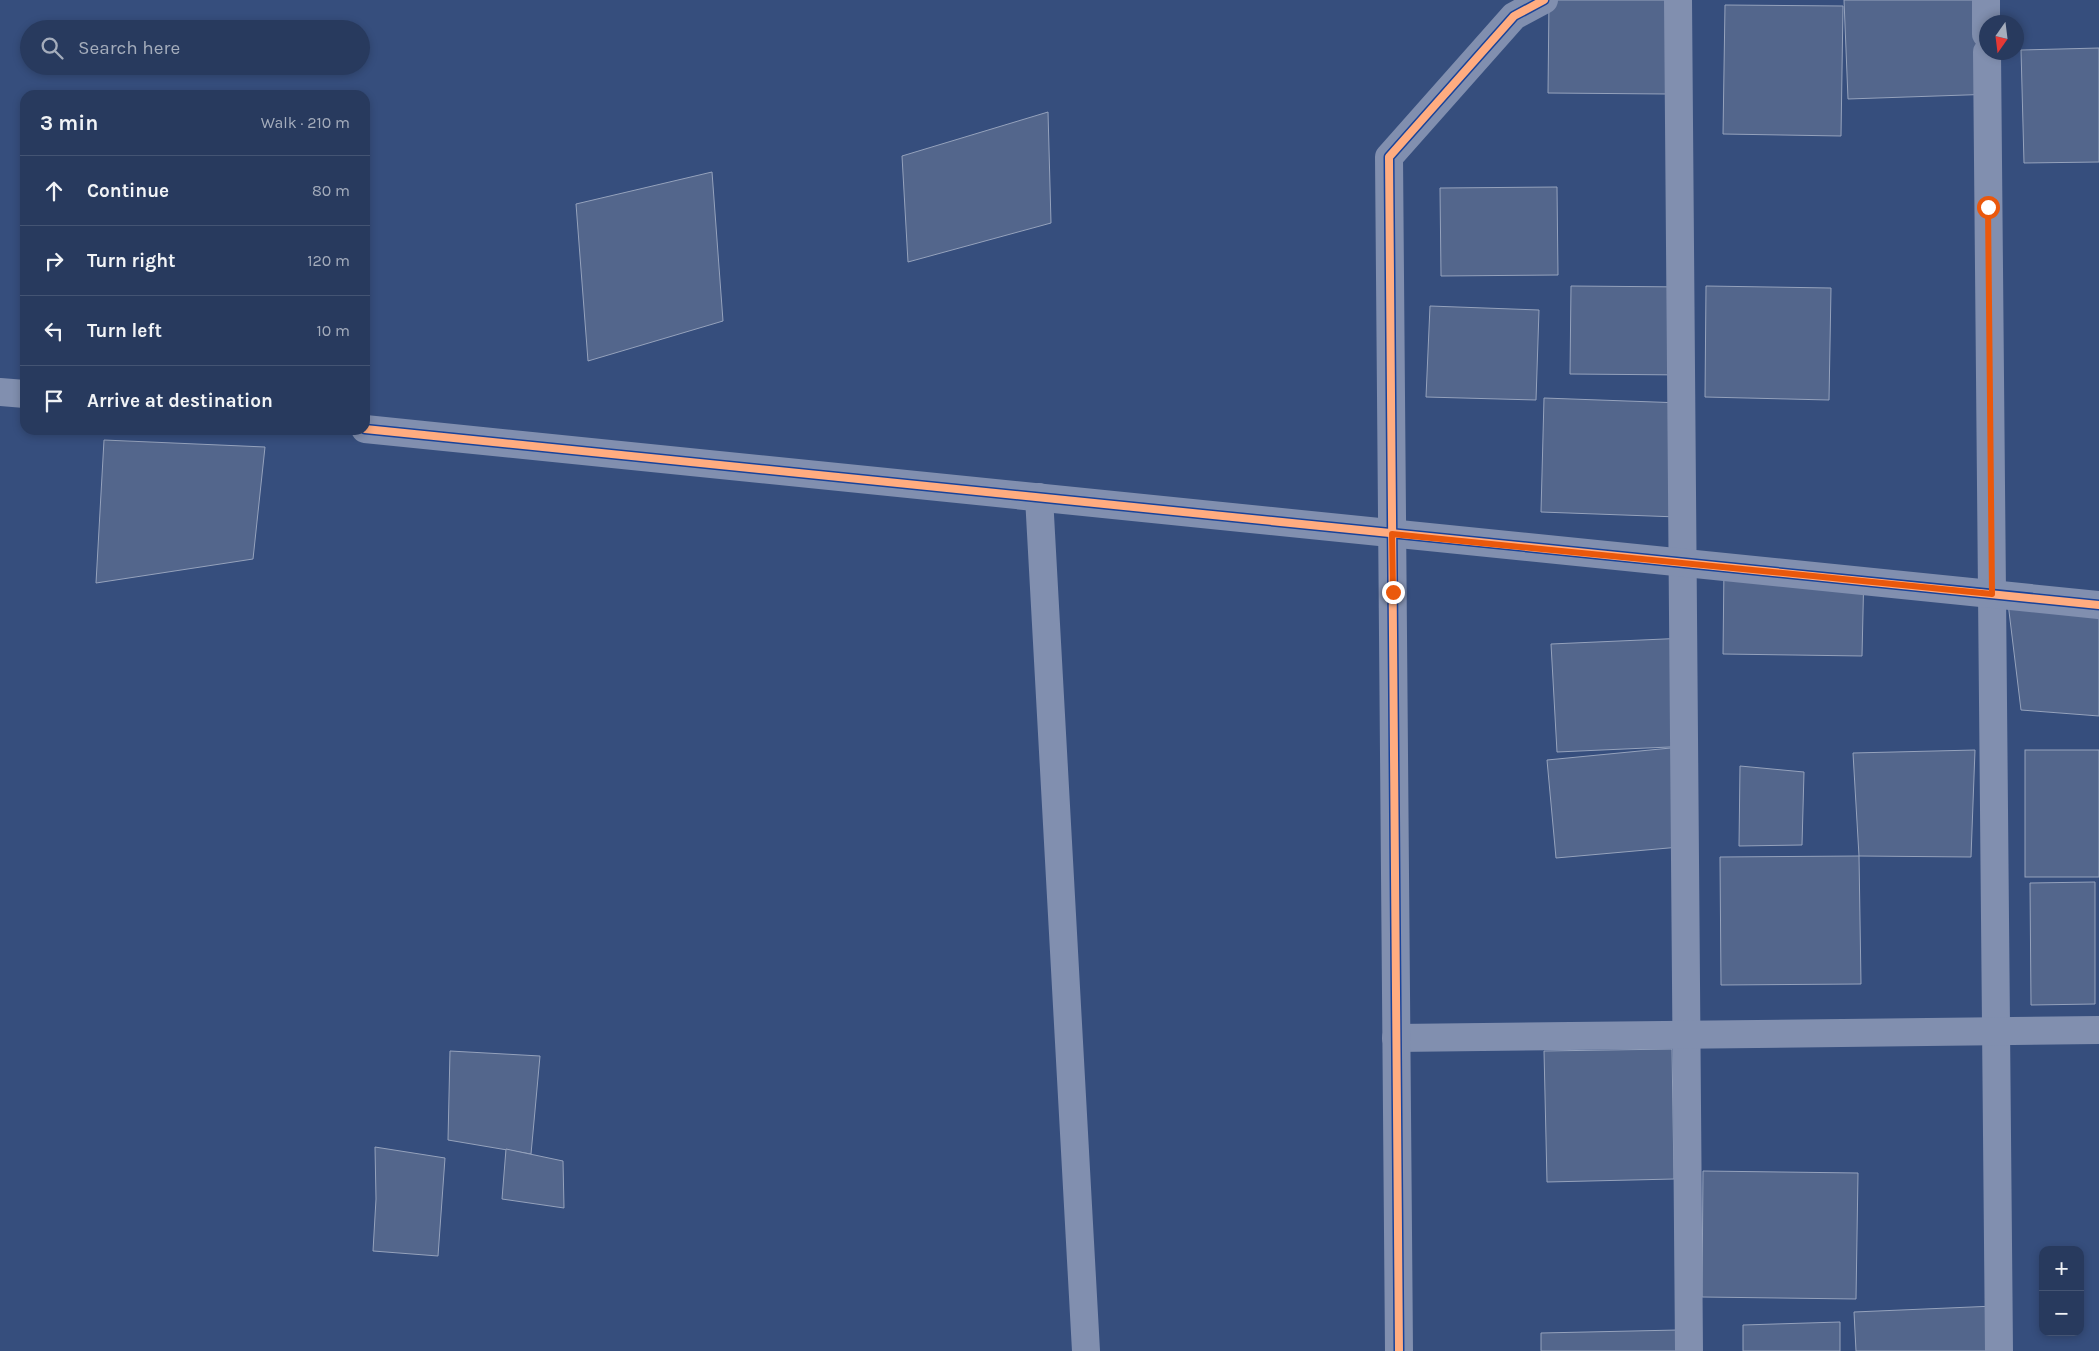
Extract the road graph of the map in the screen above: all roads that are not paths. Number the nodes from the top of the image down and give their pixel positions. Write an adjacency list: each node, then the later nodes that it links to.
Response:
1 (1544, 0): 10 (street)
2 (1678, 0): 11 (street)
3 (1986, 0): 4 (street)
4 (1986, 15)
5 (1987, 60): 12 (street)
6 (0, 392): 7 (street)
7 (20, 394)
8 (370, 430): 9 (street)
9 (1039, 497): 10 (street); 18 (street)
10 (1392, 534): 11 (street); 17 (street)
11 (1683, 563): 12 (street); 16 (street)
12 (1992, 594): 13 (street); 15 (street)
13 (2099, 605)
14 (2099, 1030): 15 (street)
15 (1996, 1031): 16 (street); 21 (street)
16 (1687, 1034): 17 (street); 20 (street)
17 (1396, 1038): 19 (street)
18 (1086, 1351)
19 (1399, 1351)
20 (1690, 1351)
21 (1999, 1351)

